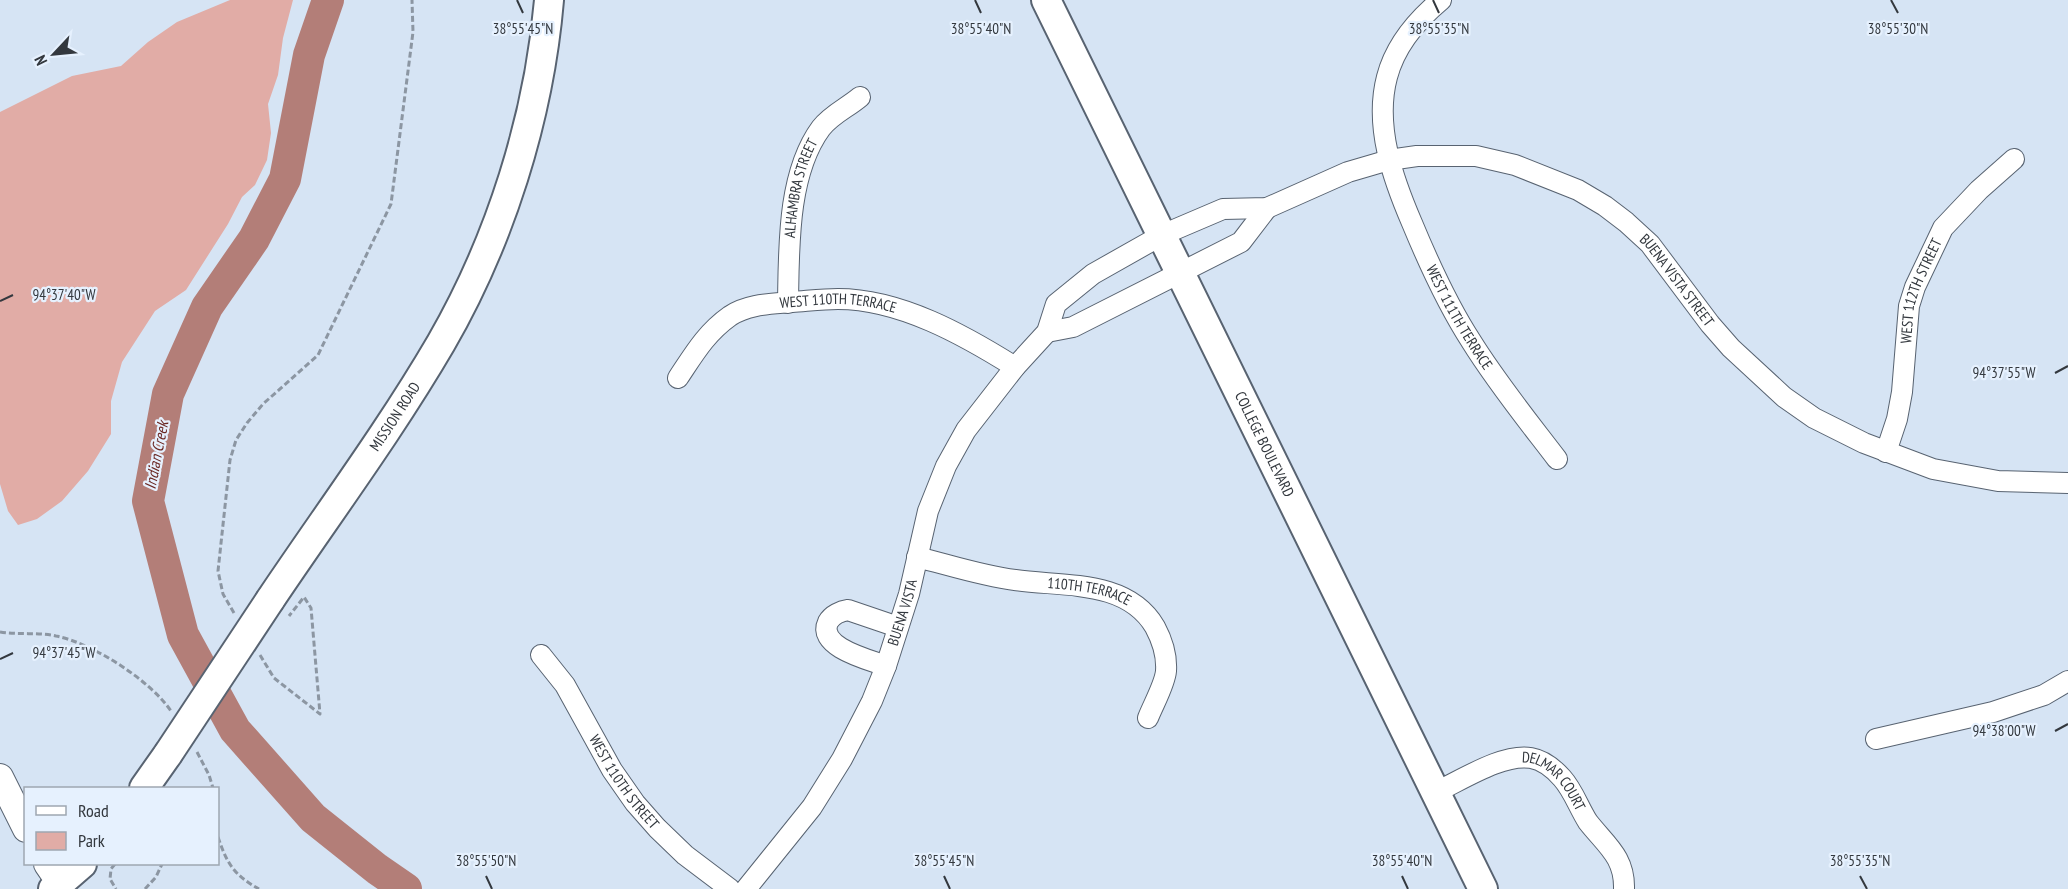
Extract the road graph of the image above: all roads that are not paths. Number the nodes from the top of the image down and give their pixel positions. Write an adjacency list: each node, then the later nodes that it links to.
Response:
1 (549, 0): 25 (main road, MISSION ROAD, bridge)
2 (1046, 0): 8 (main road, COLLEGE BOULEVARD)
3 (1441, 0): 6 (street)
4 (860, 97): 10 (street, ALHAMBRA STREET)
5 (2014, 159): 14 (street, WEST 112TH STREET)
6 (1389, 160): 7 (street, BUENA VISTA STREET); 14 (street, BUENA VISTA STREET); 15 (street, WEST 111TH TERRACE)
7 (1267, 208): 8 (street, BUENA VISTA STREET); 9 (street, BUENA VISTA STREET)
8 (1162, 235): 9 (main road, COLLEGE BOULEVARD); 11 (street, BUENA VISTA)
9 (1181, 273): 11 (street); 26 (main road, COLLEGE BOULEVARD)
10 (788, 303): 12 (street, WEST 110TH TERRACE); 13 (street, WEST 110TH TERRACE)
11 (1047, 332): 12 (street, BUENA VISTA)
12 (1015, 367): 17 (street, BUENA VISTA)
13 (678, 378)
14 (1886, 452): 16 (street, BUENA VISTA STREET)
15 (1557, 459)
16 (2068, 483)
17 (917, 556): 18 (street, BUENA VISTA); 22 (street, 110TH TERRACE)
18 (898, 627): 20 (street, BUENA VISTA); 20 (street)
19 (541, 655): 30 (street, WEST 110TH STREET)
20 (886, 666): 31 (street, BUENA VISTA)
21 (2068, 681): 23 (street)
22 (1148, 718)
23 (1876, 739)
24 (0, 777): 27 (street)
25 (146, 787)
26 (1436, 792): 32 (main road, COLLEGE BOULEVARD); 33 (street, DELMAR COURT)
27 (24, 825)
28 (80, 865): 29 (main road)
29 (54, 878)
30 (730, 889)
31 (746, 889)
32 (1483, 889)
33 (1624, 889)

